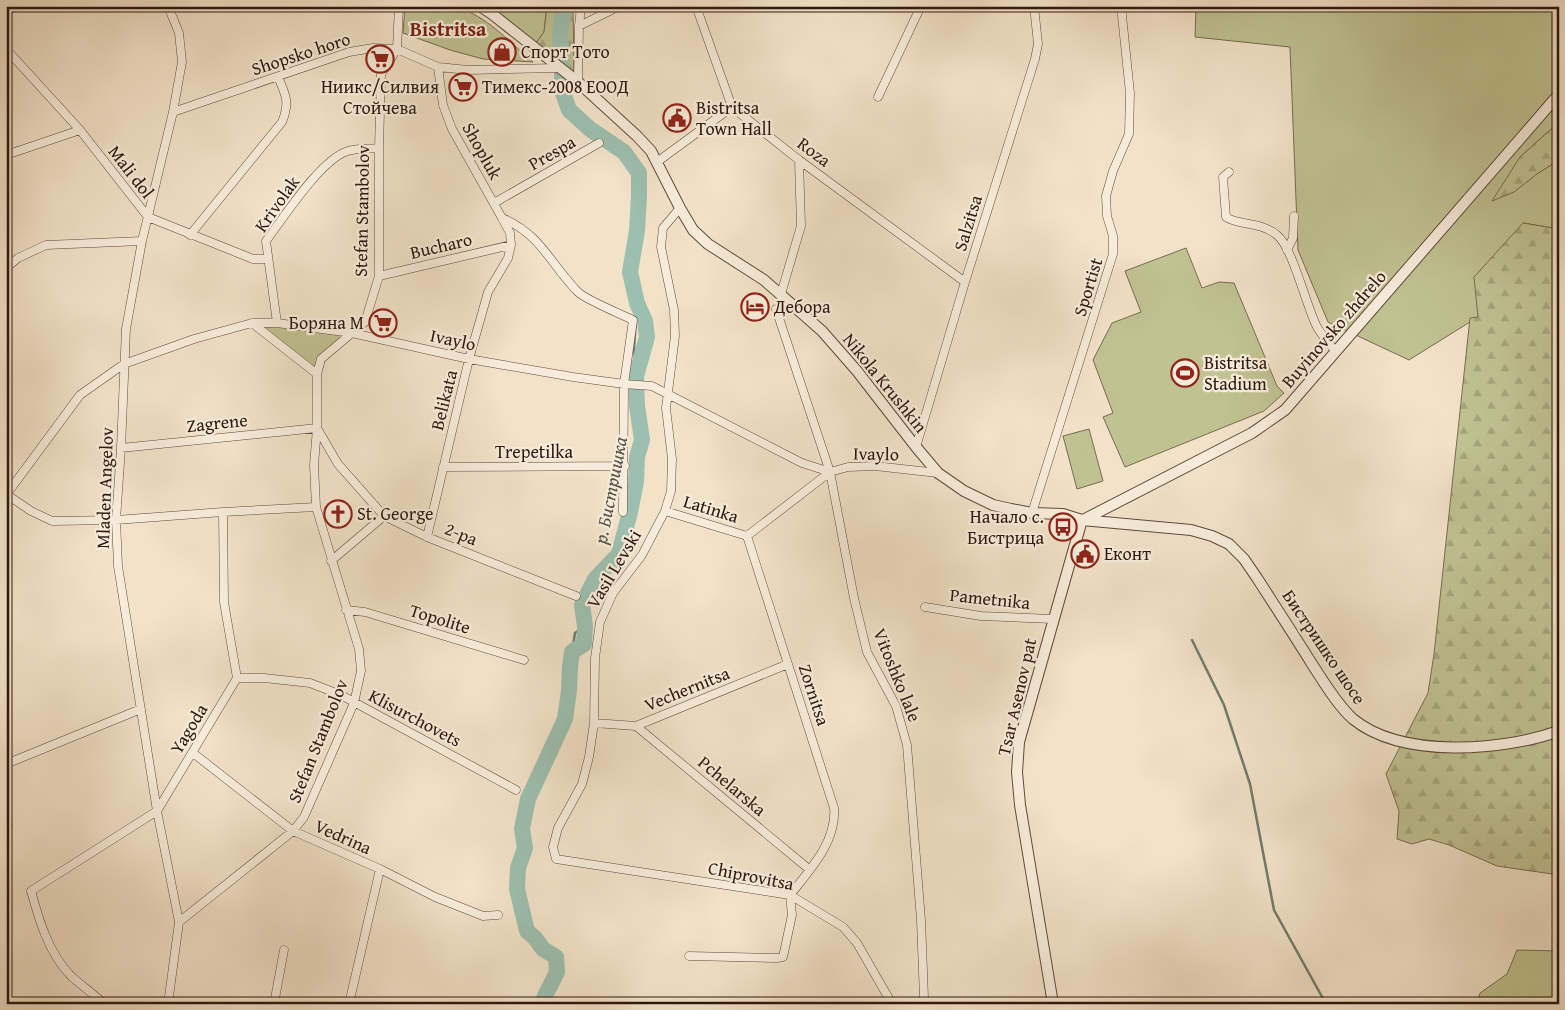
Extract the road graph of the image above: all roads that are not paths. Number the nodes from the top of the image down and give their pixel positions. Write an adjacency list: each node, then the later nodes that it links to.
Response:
1 (168, 6): 20 (street, Mladen Angelov)
2 (399, 6): 12 (street, Stefan Stambolov)
3 (480, 6): 14 (street, Nikola Krushkin)
4 (581, 6): 10 (street)
5 (620, 6): 10 (street)
6 (696, 6): 19 (street)
7 (921, 6): 18 (street)
8 (1034, 6): 40 (street, Salzitsa)
9 (1121, 6): 64 (street, Sportist)
10 (578, 26): 16 (street)
11 (6, 49): 21 (street, Mali dol)
12 (397, 49): 13 (street, Shopsko horo); 15 (street, Shopsko horo); 23 (street, Stefan Stambolov)
13 (438, 67): 14 (street, Shopsko horo); 28 (street, Shopluk)
14 (559, 68): 16 (street, Nikola Krushkin)
15 (278, 77): 20 (street, Shopsko horo); 33 (street)
16 (576, 80): 26 (street, Nikola Krushkin)
17 (1559, 94): 46 (street, Buyinovsko zhdrelo)
18 (878, 97)
19 (732, 107): 25 (street, Roza); 26 (street)
20 (173, 112): 31 (street, Mladen Angelov)
21 (80, 130): 24 (street); 31 (street, Mali dol)
22 (599, 143): 28 (street, Prespa)
23 (378, 148): 37 (street, Krivolak); 39 (street, Stefan Stambolov)
24 (6, 154)
25 (798, 160): 40 (street, Roza); 41 (street)
26 (657, 162): 29 (street, Nikola Krushkin)
27 (1229, 172): 36 (street)
28 (494, 203): 32 (street, Shopluk)
29 (680, 208): 41 (street, Nikola Krushkin); 51 (street, Vasil Levski)
30 (1294, 216): 36 (street)
31 (148, 217): 33 (street, Mali dol); 34 (street, Mladen Angelov)
32 (502, 218): 35 (street, Shopluk); 50 (street, Vasil Levski)
33 (190, 235): 37 (street, Mali dol)
34 (142, 241): 38 (street); 48 (street, Mladen Angelov)
35 (511, 245): 39 (street, Bucharo); 47 (street, Belikata)
36 (1287, 250): 46 (street)
37 (268, 259): 43 (street, Krivolak)
38 (6, 268)
39 (379, 276): 45 (street, Stefan Stambolov)
40 (965, 282): 53 (street, Salzitsa)
41 (781, 294): 53 (street, Nikola Krushkin)
42 (776, 309): 57 (street, Vitoshko lale)
43 (277, 322): 44 (street, Ivaylo); 45 (street, Ivaylo)
44 (252, 323): 48 (street, Ivaylo); 49 (street)
45 (352, 333): 47 (street, Ivaylo); 49 (street, Stefan Stambolov)
46 (1336, 352): 67 (street, Buyinovsko zhdrelo)
47 (469, 359): 50 (street, Ivaylo); 56 (street, Belikata)
48 (124, 364): 54 (street, Mladen Angelov); 59 (street, Ivaylo)
49 (316, 374): 52 (street, Stefan Stambolov)
50 (624, 384): 51 (street, Ivaylo); 55 (street, Vasil Levski)
51 (667, 394): 57 (street, Ivaylo); 61 (street, Vasil Levski)
52 (317, 428): 54 (street, Zagrene); 60 (street, Stefan Stambolov); 65 (street, 2-ра)
53 (916, 447): 58 (street, Nikola Krushkin)
54 (121, 448): 66 (street, Mladen Angelov)
55 (625, 466): 56 (street, Trepetilka); 63 (street, Vasil Levski)
56 (443, 467): 69 (street, Belikata)
57 (830, 472): 58 (street, Ivaylo); 68 (street); 103 (street, Vitoshko lale)
58 (938, 473): 64 (street, Nikola Krushkin)
59 (6, 494): 66 (street)
60 (316, 507): 62 (street); 70 (street, Stefan Stambolov)
61 (665, 511): 68 (street, Latinka); 80 (street, Vasil Levski)
62 (223, 512): 66 (street); 77 (street)
63 (623, 512)
64 (1032, 513): 67 (street, Nikola Krushkin)
65 (384, 516): 69 (street, 2-ра); 70 (street)
66 (116, 520): 79 (street, Mladen Angelov)
67 (1082, 520): 74 (street, Tsar Asenov pat); 82 (street, Бистришко шосе)
68 (747, 536): 76 (street, Zornitsa)
69 (427, 537): 71 (street, 2-ра)
70 (331, 560): 73 (street, Stefan Stambolov)
71 (576, 596)
72 (925, 607): 74 (street, Pametnika)
73 (346, 610): 75 (street, Topolite); 78 (street, Stefan Stambolov)
74 (1053, 620): 104 (street, Tsar Asenov pat)
75 (524, 660)
76 (788, 664): 81 (street, Vechernitsa); 92 (street, Zornitsa)
77 (237, 678): 78 (street, Klisurchovets); 83 (street, Yagoda)
78 (354, 702): 85 (street, Klisurchovets); 89 (street, Stefan Stambolov)
79 (141, 709): 84 (street); 86 (street, Mladen Angelov)
80 (594, 723): 81 (street, Vechernitsa); 90 (street, Vasil Levski)
81 (636, 726): 92 (street, Pchelarska)
82 (1559, 731)
83 (193, 753): 86 (street, Yagoda); 89 (street, Vedrina)
84 (6, 764)
85 (516, 790)
86 (157, 811): 95 (street, Mladen Angelov); 98 (street, Yagoda)
87 (6, 813): 88 (street)
88 (8, 827)
89 (293, 831): 91 (street, Vedrina); 95 (street, Stefan Stambolov)
90 (556, 859): 93 (street, Chiprovitsa)
91 (380, 869): 94 (street, Vedrina); 101 (street)
92 (810, 870): 93 (street, Zornitsa)
93 (790, 895): 97 (street); 102 (street, Chiprovitsa)
94 (498, 915)
95 (179, 922): 99 (street, Mladen Angelov)
96 (284, 950): 100 (street)
97 (689, 956)
98 (104, 1004)
99 (168, 1004)
100 (274, 1004)
101 (349, 1004)
102 (892, 1004)
103 (922, 1004)
104 (1053, 1004)

